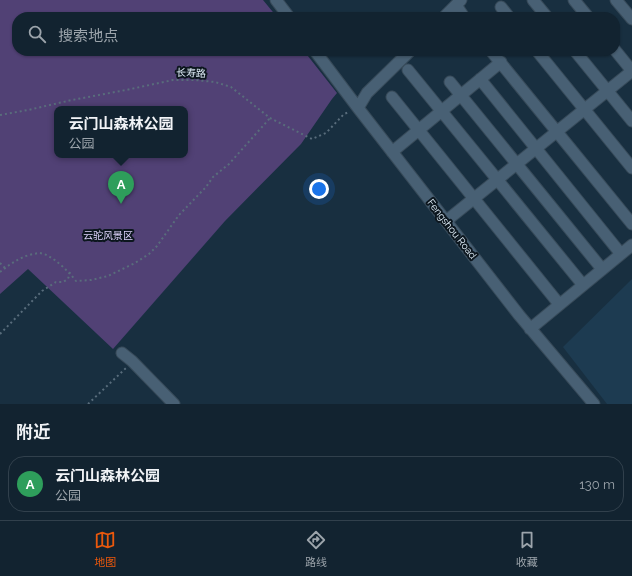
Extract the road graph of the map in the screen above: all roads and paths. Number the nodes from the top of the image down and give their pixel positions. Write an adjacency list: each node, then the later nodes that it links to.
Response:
1 (276, 0): 7 (street)
2 (534, 0): 10 (street)
3 (574, 0): 11 (street)
4 (616, 0): 12 (street)
5 (458, 3): 8 (street)
6 (501, 7): 9 (street)
7 (285, 12)
8 (449, 12)
9 (505, 12)
10 (543, 12)
11 (584, 12)
12 (632, 19)
13 (319, 56): 25 (street, Fengshou Road)
14 (405, 56): 25 (street)
15 (496, 56): 19 (street)
16 (541, 56): 30 (street)
17 (579, 56): 28 (street)
18 (620, 56): 21 (street)
19 (501, 62): 22 (street); 32 (street)
20 (408, 70): 40 (street)
21 (632, 71): 31 (street)
22 (480, 79): 29 (street); 34 (street)
23 (450, 82): 37 (street)
24 (392, 97): 41 (street)
25 (358, 108): 27 (path, 长寿路); 29 (street, Fengshou Road)
26 (0, 114): 27 (path, 长寿路)
27 (270, 118): 39 (path)
28 (632, 121)
29 (392, 152): 31 (street, Fengshou Road)
30 (632, 168)
31 (446, 221): 42 (street, Fengshou Road)
32 (632, 224)
33 (632, 245): 34 (street)
34 (621, 254): 37 (street)
35 (0, 263): 36 (path)
36 (5, 268): 38 (path); 39 (path)
37 (602, 269): 40 (street)
38 (0, 272)
39 (70, 272): 43 (path)
40 (583, 285): 41 (street)
41 (559, 304): 42 (street)
42 (530, 328): 48 (street, Fengshou Road)
43 (0, 334)
44 (122, 353): 45 (street)
45 (132, 361): 46 (path); 47 (street)
46 (88, 404)
47 (174, 404)
48 (594, 404)

